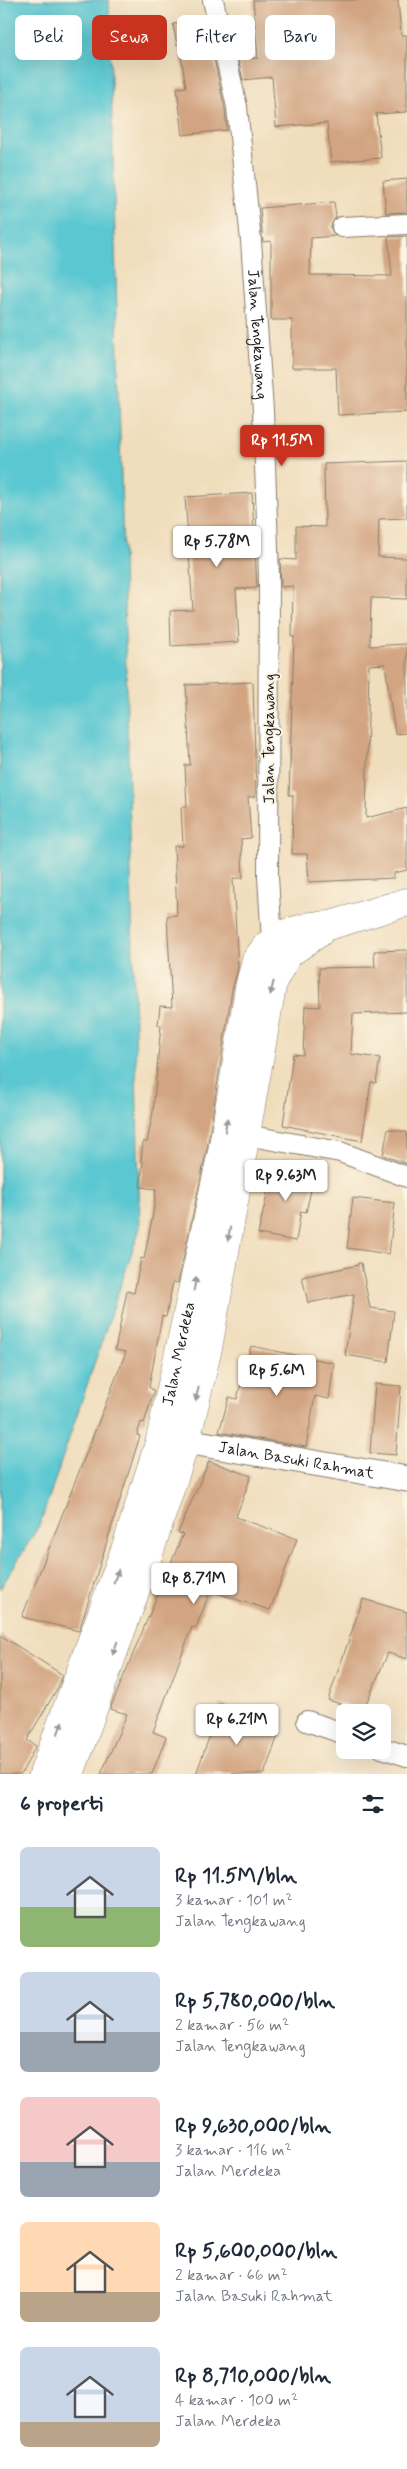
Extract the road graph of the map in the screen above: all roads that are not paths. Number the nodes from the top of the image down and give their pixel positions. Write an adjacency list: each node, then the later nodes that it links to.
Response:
1 (213, 0): 5 (street, Jalan Tengkawang)
2 (407, 224): 3 (street)
3 (342, 227)
4 (407, 902): 5 (main road)
5 (285, 940): 6 (main road, Jalan Merdeka, one-way to 6); 10 (main road, Jalan Merdeka, one-way to 5)
6 (246, 1134): 7 (street); 8 (main road, Jalan Merdeka, one-way to 8)
7 (407, 1177)
8 (186, 1441): 9 (street, Jalan Basuki Rahmat); 10 (main road, Jalan Merdeka, one-way to 10)
9 (407, 1479)
10 (83, 1701): 15 (main road, Jalan Merdeka, one-way to 10); 16 (main road, Jalan Merdeka)
11 (307, 1721): 12 (street)
12 (336, 1731)
13 (391, 1751): 14 (street)
14 (407, 1756)
15 (43, 1774)
16 (70, 1774)

